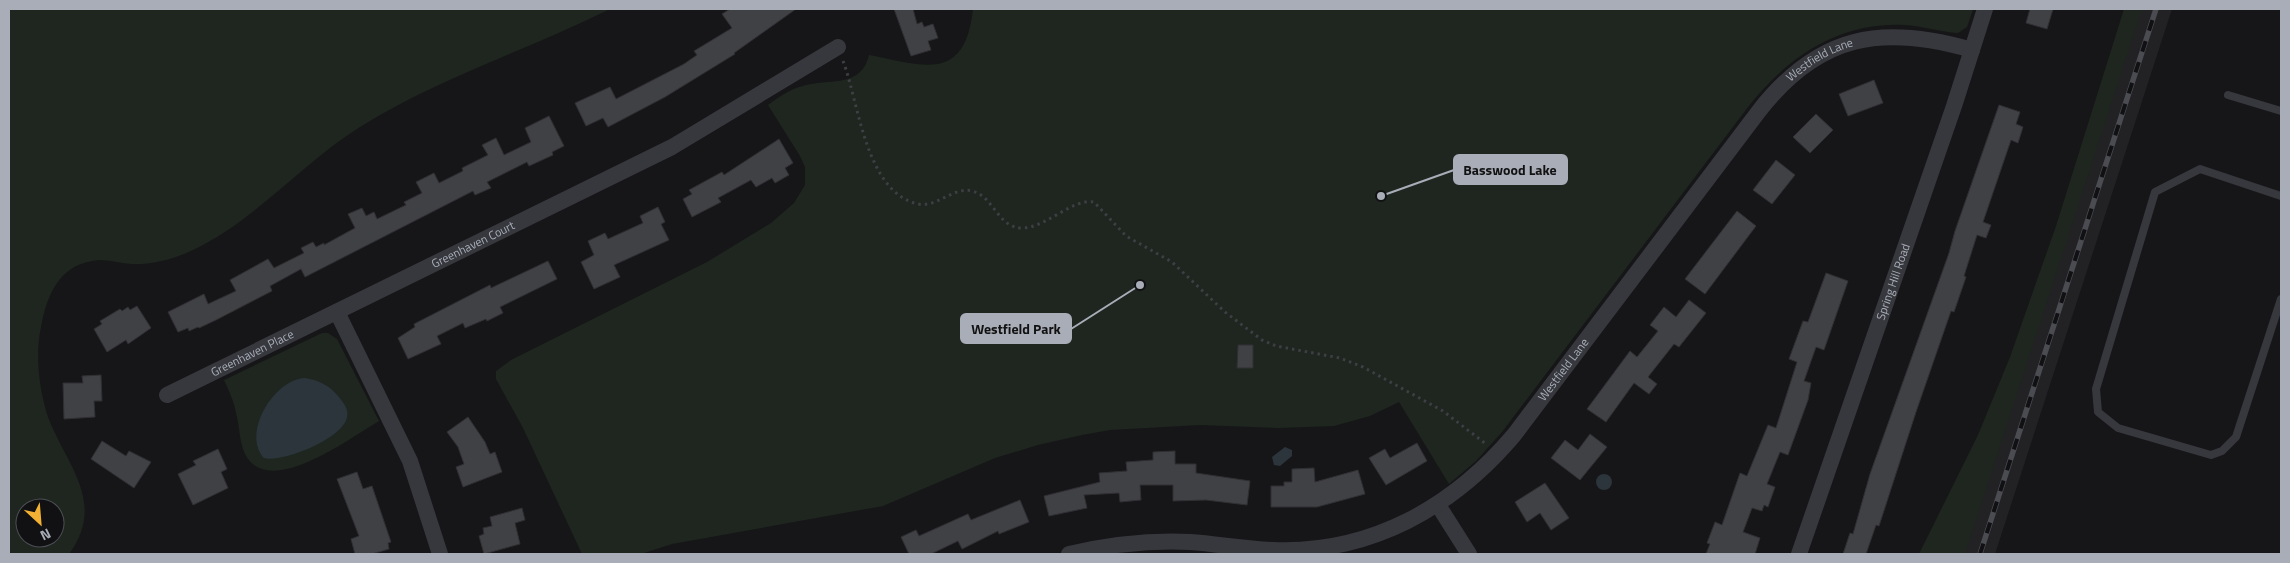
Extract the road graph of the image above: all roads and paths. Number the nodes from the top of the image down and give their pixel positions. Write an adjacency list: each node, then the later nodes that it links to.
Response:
1 (1985, 9): 3 (street, Spring Hill Road)
2 (838, 47): 8 (street, Greenhaven Court); 10 (path)
3 (1972, 50): 10 (street, Westfield Lane); 15 (street, Spring Hill Road)
4 (2228, 95): 5 (lane)
5 (2281, 111)
6 (2281, 196): 7 (lane)
7 (2281, 299)
8 (337, 312): 9 (street, Greenhaven Place); 12 (street)
9 (167, 395)
10 (1498, 454): 11 (street, Westfield Lane)
11 (1438, 505): 13 (street, Westfield Lane); 14 (street)
12 (440, 554)
13 (1069, 554)
14 (1469, 554)
15 (1798, 554)

